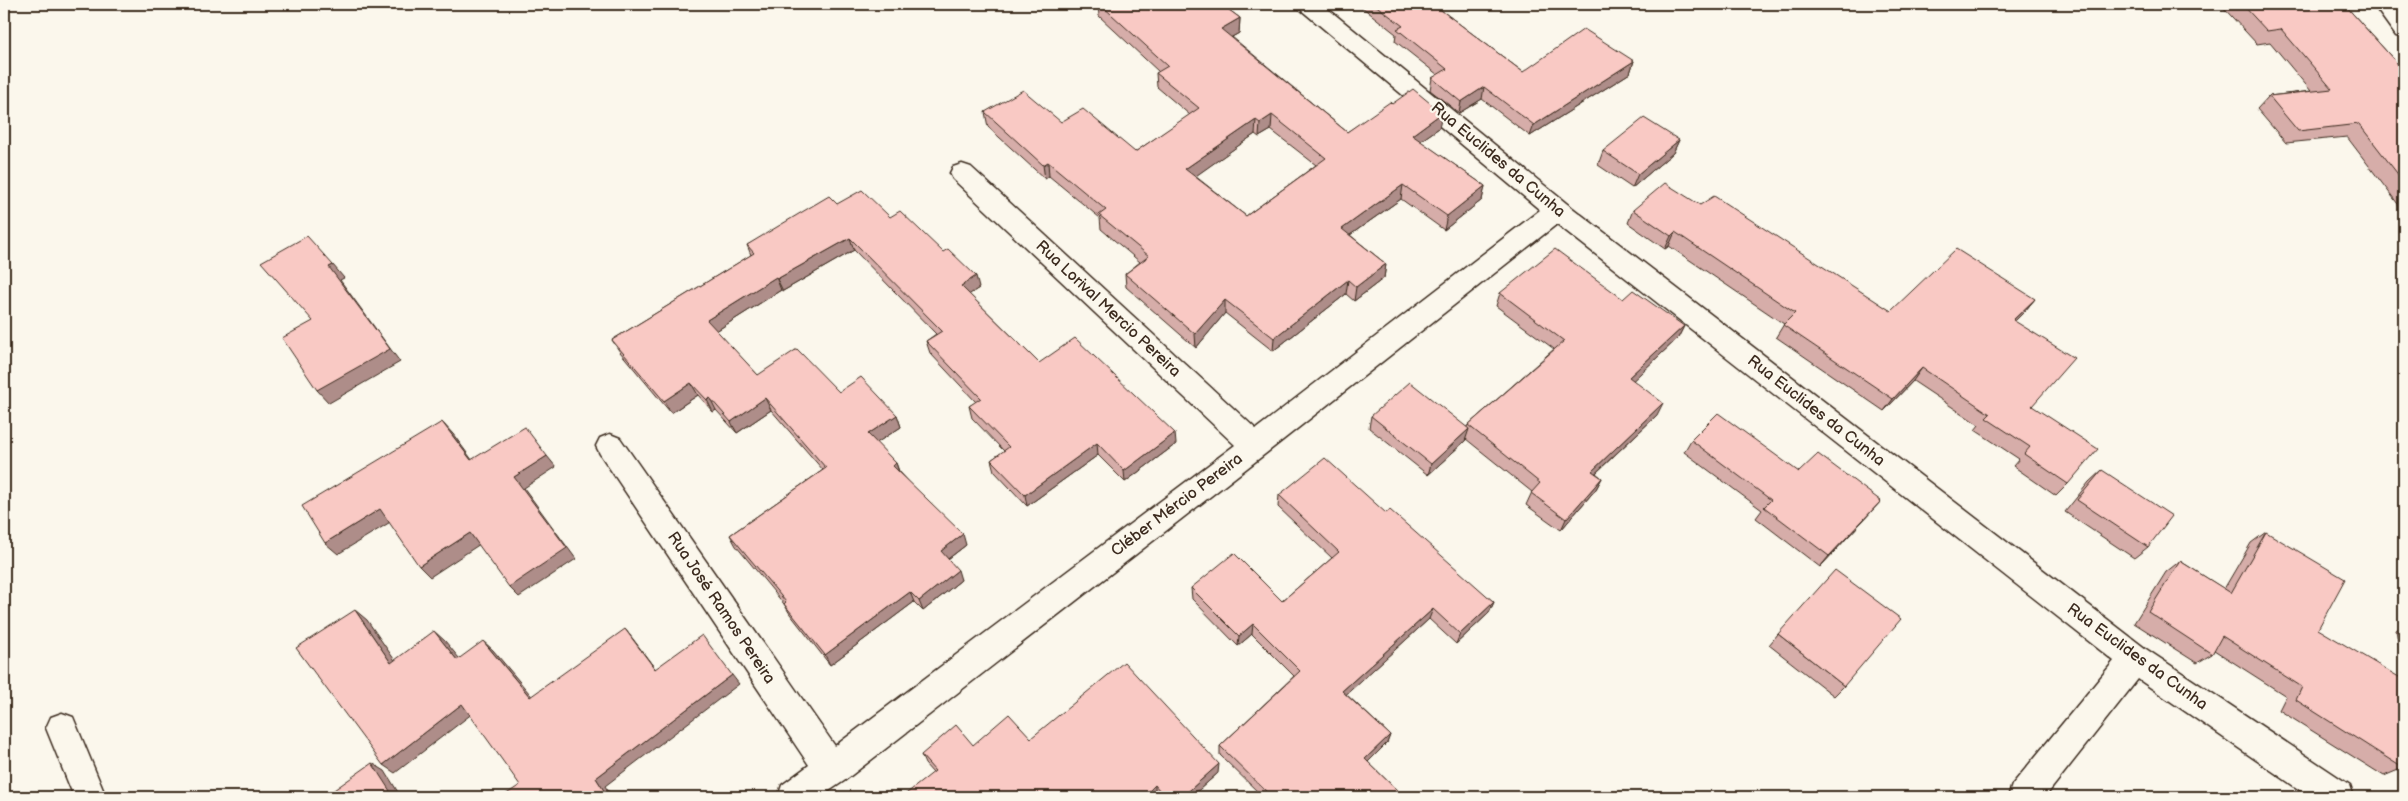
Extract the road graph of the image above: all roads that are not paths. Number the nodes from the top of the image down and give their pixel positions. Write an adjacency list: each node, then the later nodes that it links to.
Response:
1 (1308, 4): 5 (street, Rua Euclides da Cunha)
2 (2384, 4): 3 (street)
3 (2404, 32)
4 (962, 173): 7 (street, Rua Lorival Mercio Pereira)
5 (1557, 210): 7 (street, Cléber Mércio Pereira); 8 (street, Rua Euclides da Cunha)
6 (610, 446): 10 (street, Rua José Ramos Pereira)
7 (1255, 446): 10 (street, Cléber Mércio Pereira)
8 (2135, 659): 13 (street); 14 (street, Rua Euclides da Cunha)
9 (62, 728): 11 (street)
10 (832, 770): 12 (street, Cléber Mércio Pereira)
11 (90, 797)
12 (794, 797)
13 (2024, 797)
14 (2338, 797)

